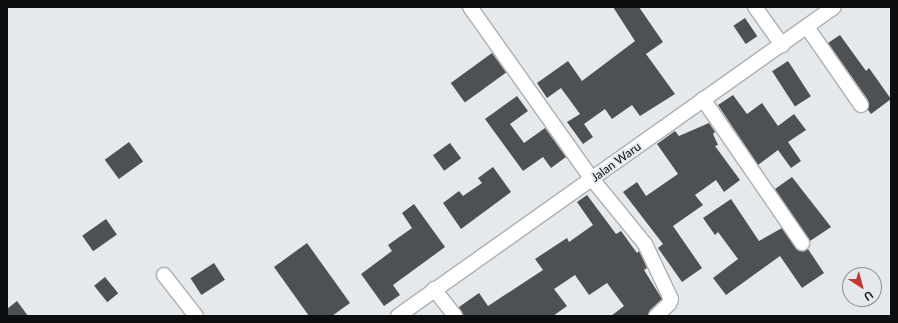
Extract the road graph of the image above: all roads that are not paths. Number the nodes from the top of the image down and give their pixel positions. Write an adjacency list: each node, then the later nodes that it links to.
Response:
1 (470, 7): 8 (street)
2 (755, 7): 5 (street)
3 (834, 7): 4 (street, Jalan Waru)
4 (808, 27): 5 (street, Jalan Waru); 7 (street)
5 (782, 45): 6 (street, Jalan Waru)
6 (703, 99): 8 (street, Jalan Waru); 9 (street)
7 (861, 105)
8 (592, 179): 11 (street, Jalan Waru); 15 (street)
9 (802, 243)
10 (164, 275): 12 (street)
11 (434, 289): 13 (street, Jalan Waru); 14 (street)
12 (196, 316)
13 (398, 316)
14 (456, 316)
15 (656, 316)

